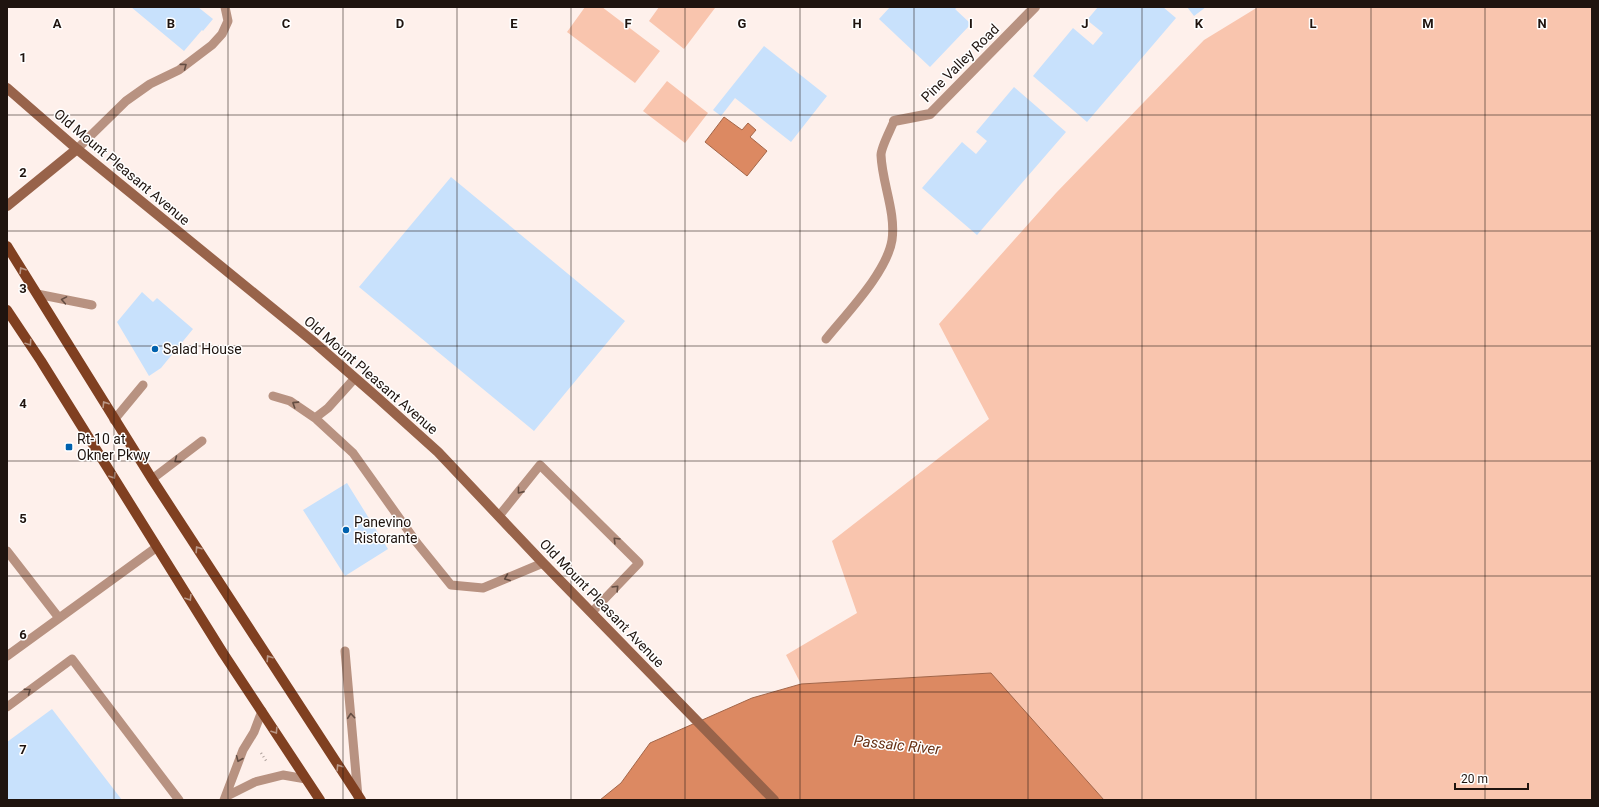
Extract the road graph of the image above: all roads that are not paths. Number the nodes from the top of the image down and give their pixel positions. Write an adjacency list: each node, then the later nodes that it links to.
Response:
1 (224, 7): 5 (lane, one-way to 1)
2 (1035, 7): 4 (street, Pine Valley Road)
3 (7, 88): 5 (street, Old Mount Pleasant Avenue)
4 (894, 121): 11 (lane)
5 (77, 149): 6 (street); 12 (street, Old Mount Pleasant Avenue)
6 (7, 206)
7 (7, 246): 8 (main road, one-way to 7)
8 (37, 294): 9 (lane, one-way to 8); 16 (main road, one-way to 8)
9 (92, 305)
10 (7, 310): 20 (main road, one-way to 20)
11 (826, 339)
12 (355, 378): 15 (lane); 19 (street, Old Mount Pleasant Avenue)
13 (143, 385): 16 (lane)
14 (273, 396): 15 (lane, one-way to 14)
15 (315, 418): 22 (lane, one-way to 15)
16 (114, 420): 18 (main road)
17 (202, 441): 18 (lane, one-way to 18)
18 (152, 479): 31 (main road, one-way to 18)
19 (499, 516): 22 (street, Old Mount Pleasant Avenue); 23 (lane, one-way to 19)
20 (157, 546): 24 (lane); 28 (main road, one-way to 28)
21 (7, 551): 24 (lane)
22 (543, 563): 23 (street, Old Mount Pleasant Avenue)
23 (592, 612): 34 (street, Old Mount Pleasant Avenue)
24 (59, 618): 26 (lane)
25 (345, 651): 31 (lane, one-way to 25)
26 (7, 656)
27 (7, 707): 32 (lane, one-way to 32)
28 (262, 711): 29 (main road, one-way to 29); 30 (lane, one-way to 30)
29 (306, 779): 30 (lane); 33 (main road)
30 (226, 798)
31 (360, 798)
32 (179, 800)
33 (320, 800)
34 (774, 800)

